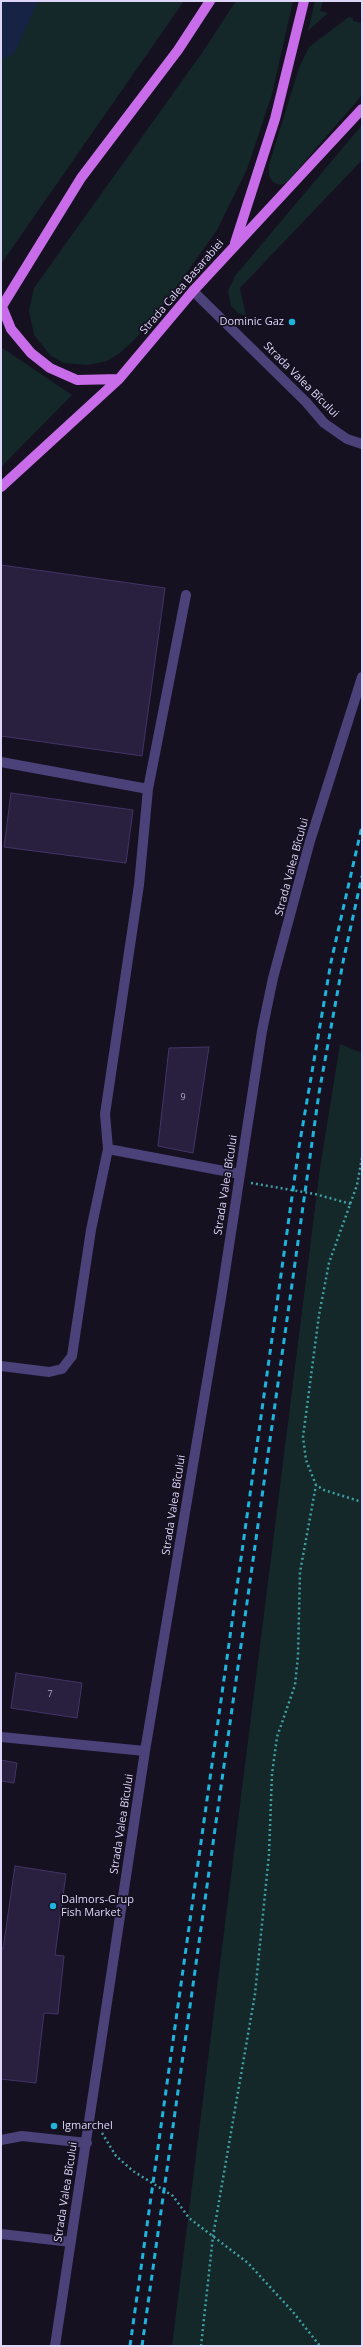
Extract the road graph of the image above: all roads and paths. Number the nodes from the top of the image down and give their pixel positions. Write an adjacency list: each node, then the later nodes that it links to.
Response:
1 (210, 1): 6 (main road)
2 (304, 1): 4 (main road, Strada Calea Basarabiei)
3 (362, 110): 4 (main road)
4 (234, 247): 5 (main road, Strada Calea Basarabiei)
5 (193, 291): 7 (main road, Strada Calea Basarabiei); 8 (street, Strada Valea Bîcului)
6 (1, 308): 7 (main road)
7 (120, 380): 9 (main road, Strada Calea Basarabiei)
8 (362, 444)
9 (1, 487)
10 (186, 595): 13 (street)
11 (362, 677): 16 (street, Strada Valea Bîcului)
12 (1, 762): 13 (street)
13 (148, 789): 14 (street)
14 (108, 1149): 16 (street); 18 (street)
15 (362, 1158): 17 (path)
16 (239, 1178): 17 (path); 22 (street, Strada Valea Bîcului)
17 (350, 1204): 19 (path)
18 (1, 1366)
19 (316, 1485): 20 (path); 27 (path)
20 (362, 1502)
21 (1, 1737): 22 (street)
22 (145, 1751): 23 (street, Strada Valea Bîcului)
23 (91, 2113): 25 (street, Strada Valea Bîcului); 27 (path)
24 (1, 2140): 25 (street)
25 (87, 2143): 28 (street, Strada Valea Bîcului)
26 (1, 2234): 28 (street)
27 (213, 2236): 30 (path); 31 (path)
28 (70, 2242): 29 (street, Strada Valea Bîcului)
29 (54, 2346)
30 (201, 2346)
31 (320, 2346)

